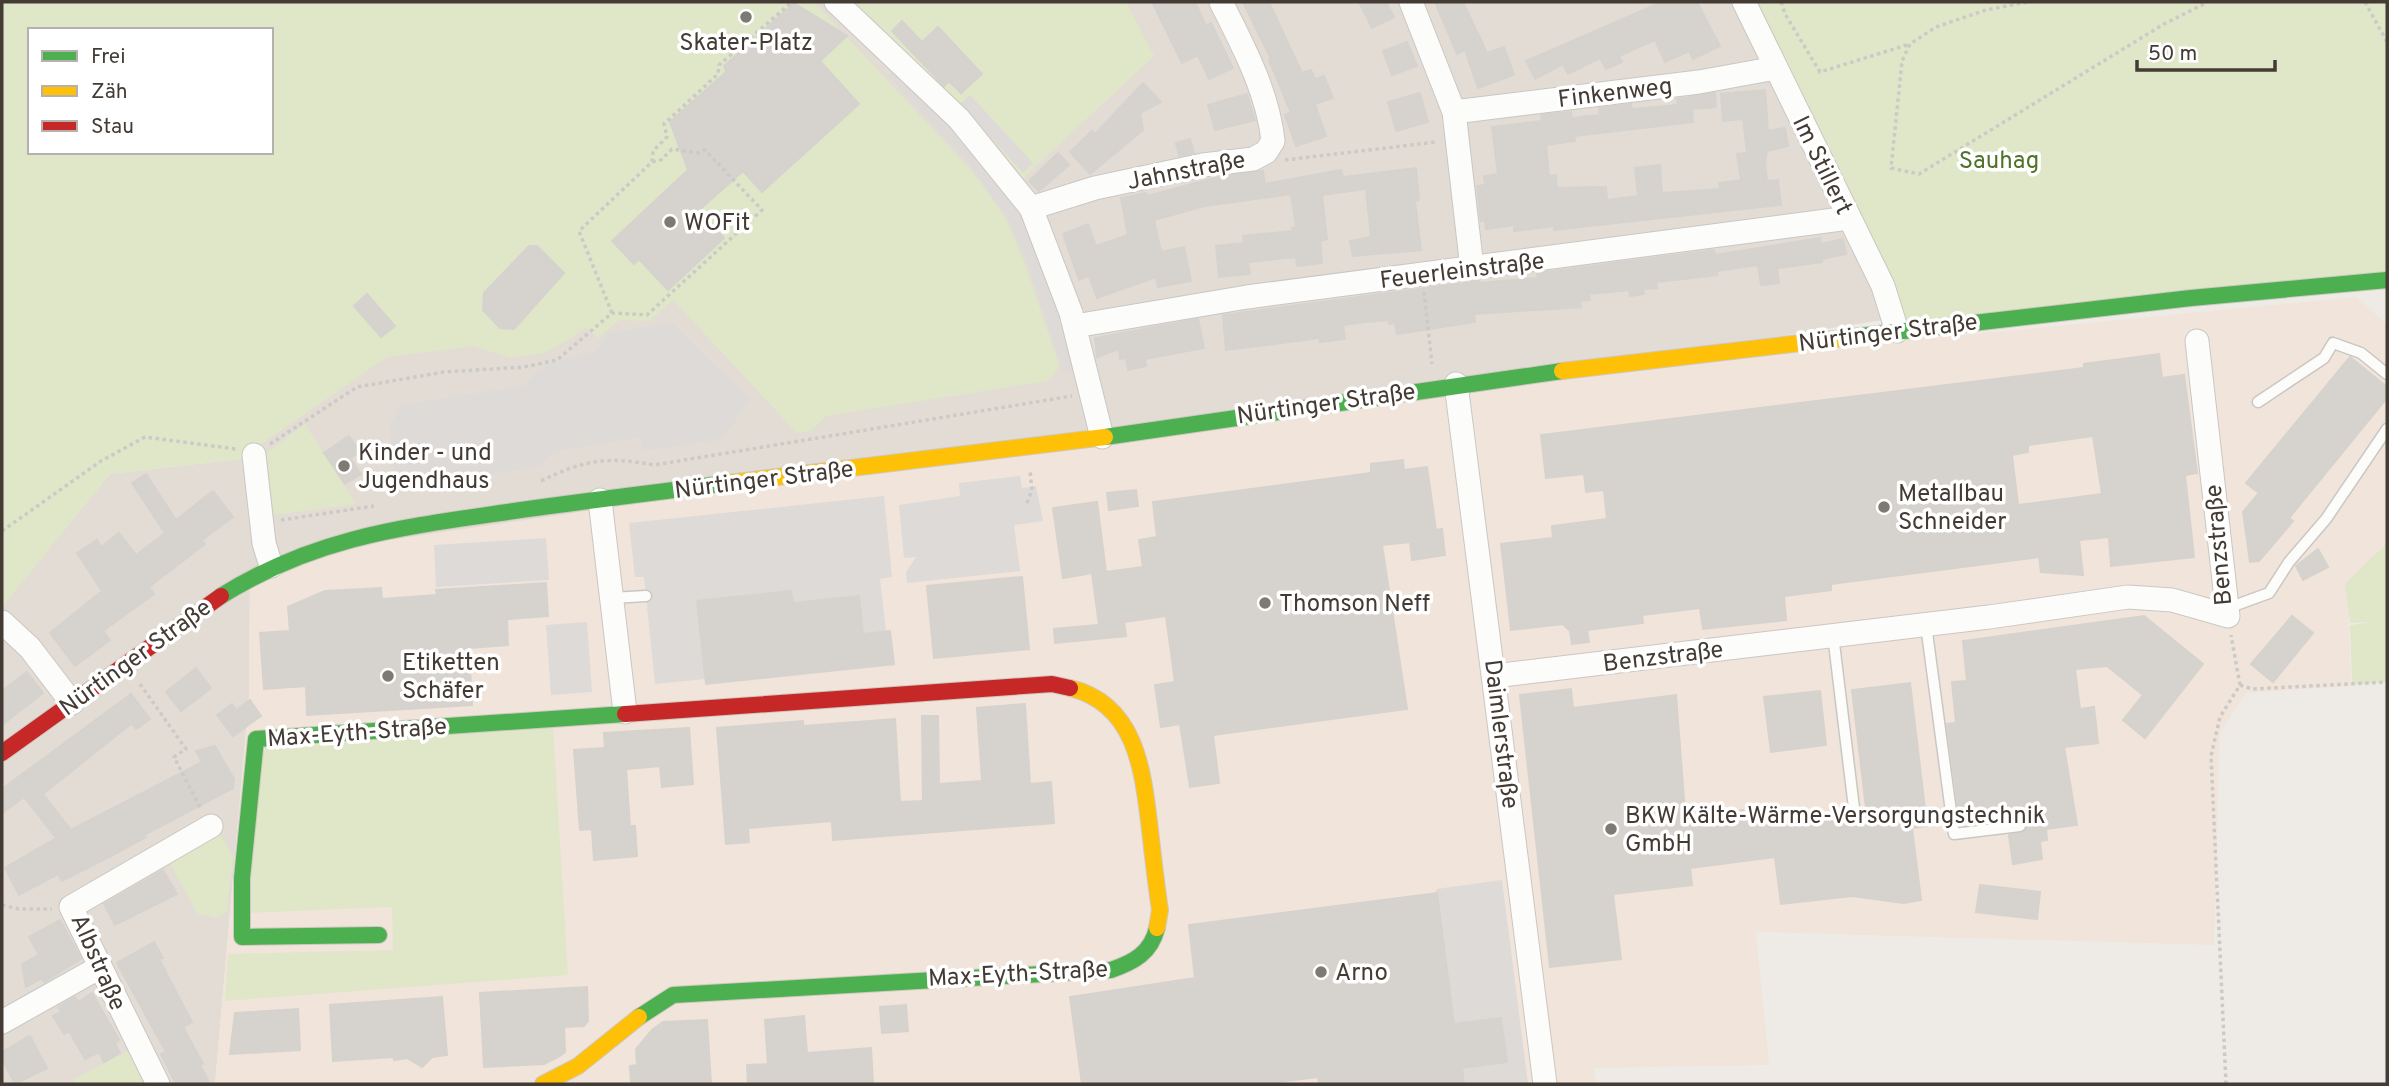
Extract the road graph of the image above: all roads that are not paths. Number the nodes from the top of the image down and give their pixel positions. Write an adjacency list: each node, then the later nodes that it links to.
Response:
1 (836, 2): 7 (street)
2 (1221, 2): 7 (street, Jahnstraße)
3 (1411, 2): 6 (street)
4 (1744, 2): 5 (street, Im Stillert)
5 (1776, 68): 6 (street, Finkenweg); 8 (street, Im Stillert)
6 (1454, 112): 9 (street)
7 (1031, 208): 11 (street)
8 (1849, 218): 9 (street, Feuerleinstraße); 12 (street, Im Stillert)
9 (1472, 268): 11 (street, Feuerleinstraße)
10 (2387, 280): 12 (main road, Nürtinger Straße)
11 (1075, 326): 18 (street)
12 (1897, 331): 15 (main road, Nürtinger Straße)
13 (2197, 341): 24 (street, Benzstraße)
14 (2387, 374): 16 (lane)
15 (1445, 385): 18 (main road, Nürtinger Straße); 28 (street, Daimlerstraße)
16 (2258, 402)
17 (2387, 429): 24 (lane)
18 (1102, 437): 20 (main road, Nürtinger Straße)
19 (254, 456): 21 (street)
20 (600, 500): 21 (main road, Nürtinger Straße); 23 (street)
21 (271, 566): 29 (main road, Nürtinger Straße)
22 (646, 596): 23 (lane)
23 (612, 598): 30 (street)
24 (2228, 612): 26 (street, Benzstraße)
25 (2, 622): 29 (street)
26 (1926, 625): 27 (street, Benzstraße); 34 (lane)
27 (1833, 635): 28 (street, Benzstraße); 32 (lane)
28 (1494, 676): 39 (street, Daimlerstraße)
29 (72, 703): 31 (main road, Nürtinger Straße)
30 (625, 712): 35 (main road, Max-Eyth-Straße); 38 (main road, Max-Eyth-Straße)
31 (2, 753)
32 (1854, 808)
33 (211, 826): 36 (street, Albstraße)
34 (2020, 826)
35 (379, 935)
36 (100, 967): 37 (street); 40 (street, Albstraße)
37 (2, 1022)
38 (583, 1076): 41 (main road, Max-Eyth-Straße)
39 (1542, 1083)
40 (158, 1084)
41 (542, 1084)

